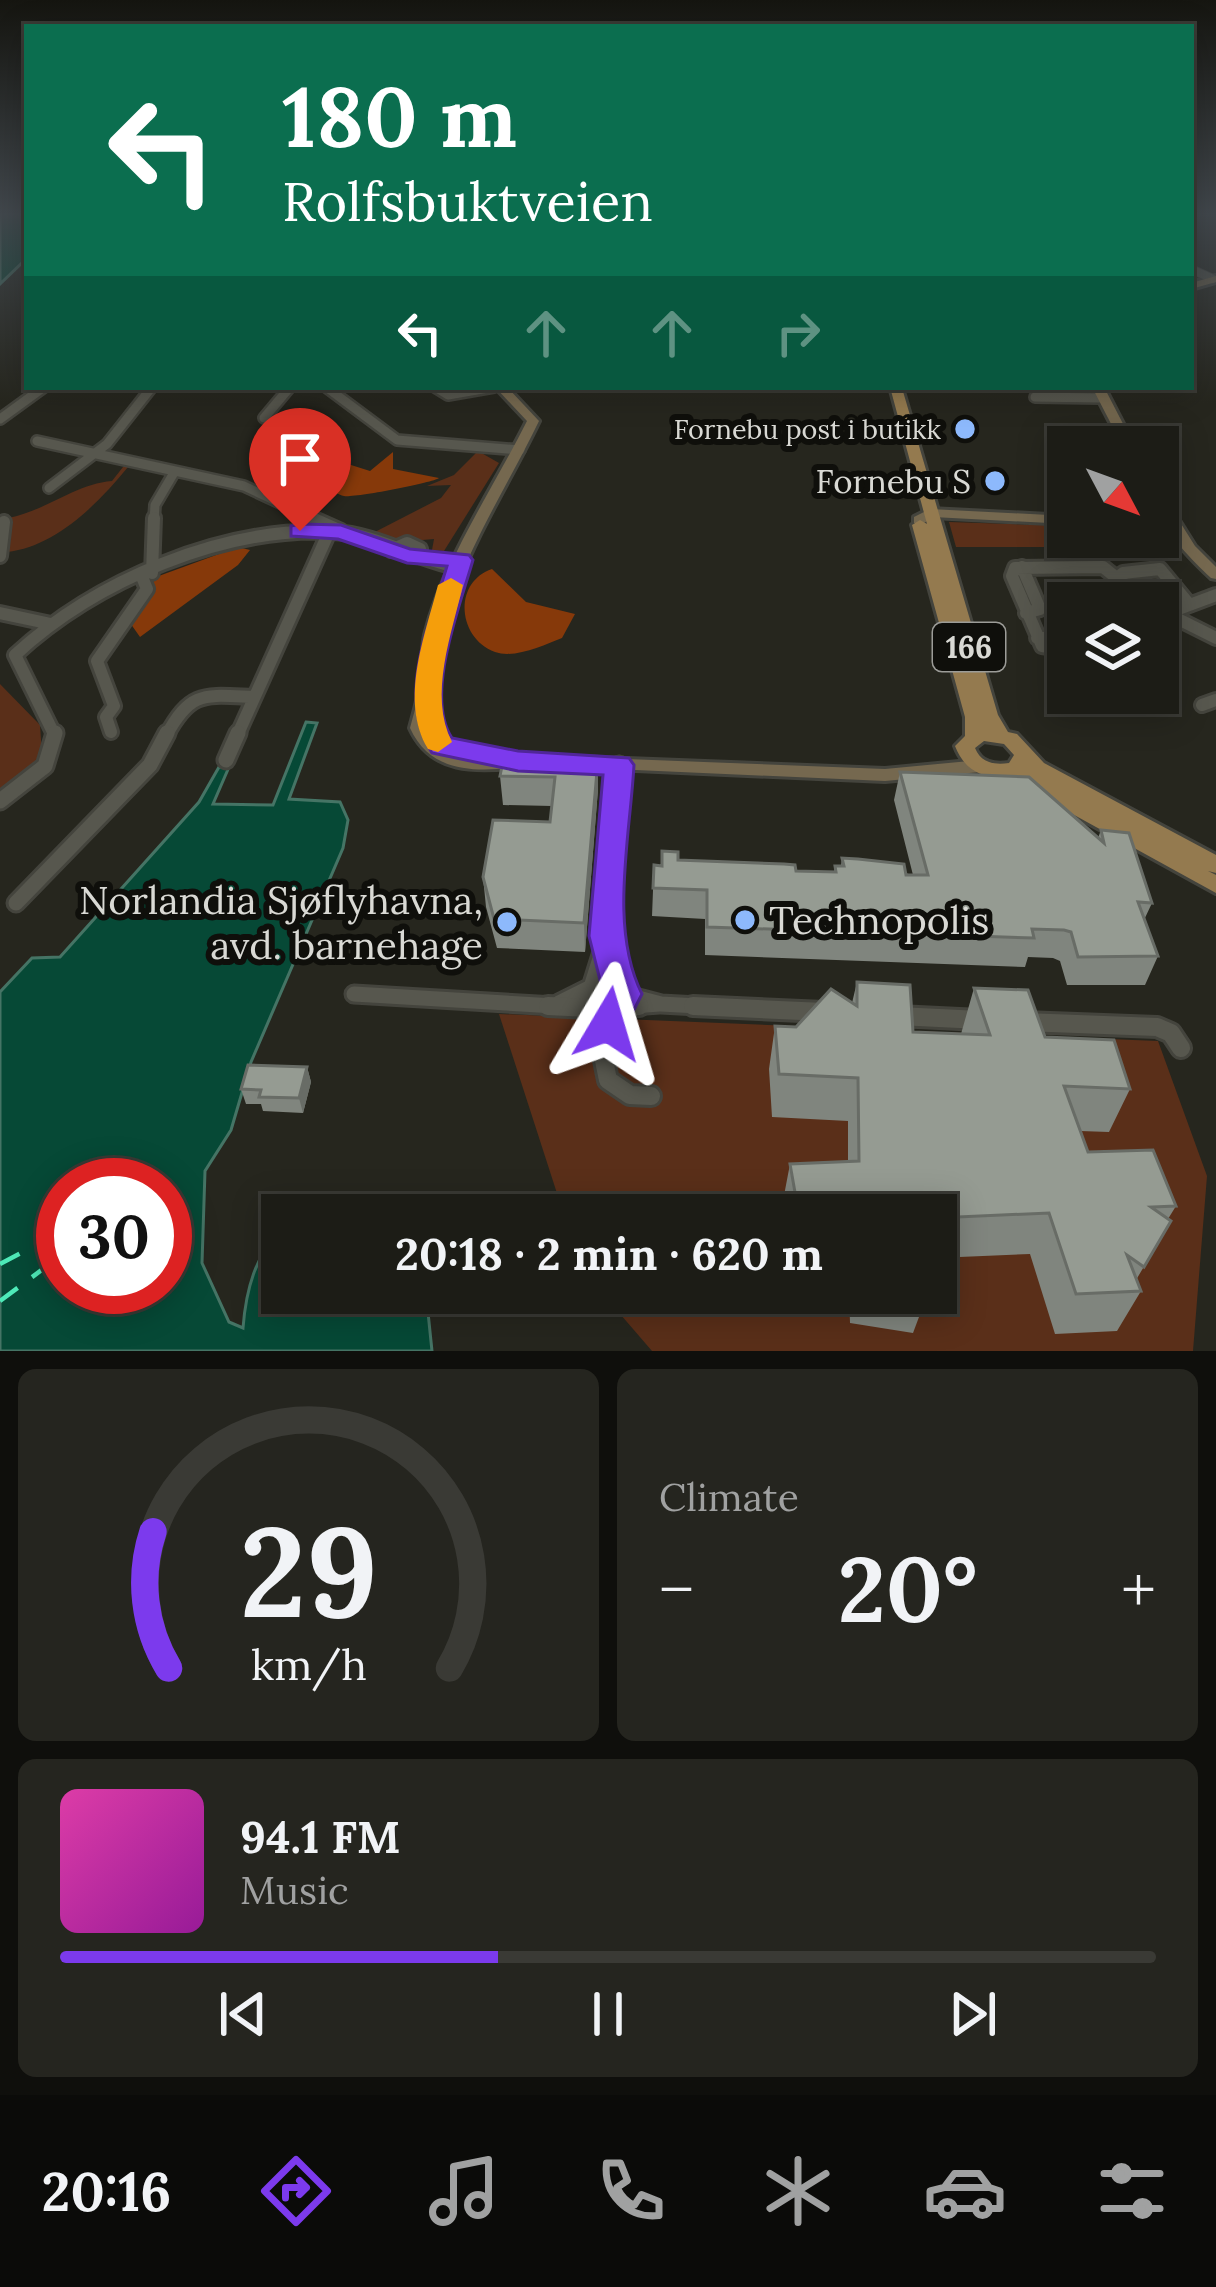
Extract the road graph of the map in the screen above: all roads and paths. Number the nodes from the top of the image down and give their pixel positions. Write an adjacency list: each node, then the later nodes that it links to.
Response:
1 (40, 390): 13 (street)
2 (149, 390): 17 (street)
3 (287, 390): 12 (street)
4 (330, 390): 16 (street)
5 (441, 390): 6 (street)
6 (476, 390)
7 (500, 390): 16 (street)
8 (880, 390): 20 (main road, 166)
9 (897, 390): 20 (main road, 166)
10 (1099, 393): 11 (street); 14 (street)
11 (1035, 397)
12 (264, 418)
13 (0, 419)
14 (1117, 426)
15 (37, 441): 17 (street)
16 (520, 450): 26 (street)
17 (96, 453): 18 (street); 19 (street)
18 (175, 471): 23 (street); 27 (street)
19 (49, 488)
20 (927, 518): 21 (street); 43 (main road, 166); 44 (main road, 166)
21 (1047, 521)
22 (4, 522): 25 (street)
23 (335, 532): 26 (street); 27 (street); 41 (street)
24 (1179, 537): 28 (street)
25 (0, 556)
26 (459, 563): 47 (street)
27 (147, 575): 36 (street); 42 (street)
28 (1216, 575)
29 (1116, 579): 30 (street); 32 (street); 38 (street)
30 (1120, 582)
31 (1216, 595): 32 (street)
32 (1190, 604): 33 (street)
33 (1179, 608)
34 (0, 613): 36 (street)
35 (1179, 621): 37 (street)
36 (51, 624): 51 (street)
37 (1212, 632)
38 (1037, 638): 39 (street); 40 (street)
39 (1047, 638)
40 (1047, 650)
41 (254, 697): 46 (street); 53 (street)
42 (111, 732)
43 (1000, 735): 44 (main road); 45 (main road, 166)
44 (969, 742): 48 (main road); 50 (street)
45 (1023, 757): 49 (main road); 52 (main road, 166)
46 (226, 760)
47 (619, 765): 50 (street); 55 (street)
48 (980, 766): 49 (main road, 166); 50 (street)
49 (1005, 771): 52 (main road, 166)
50 (917, 772)
51 (0, 801)
52 (1210, 876)
53 (16, 903)
54 (354, 994): 55 (street)
55 (604, 999): 56 (street); 59 (street)
56 (841, 1013)
57 (887, 1015): 58 (street)
58 (1181, 1048)
59 (651, 1096)

